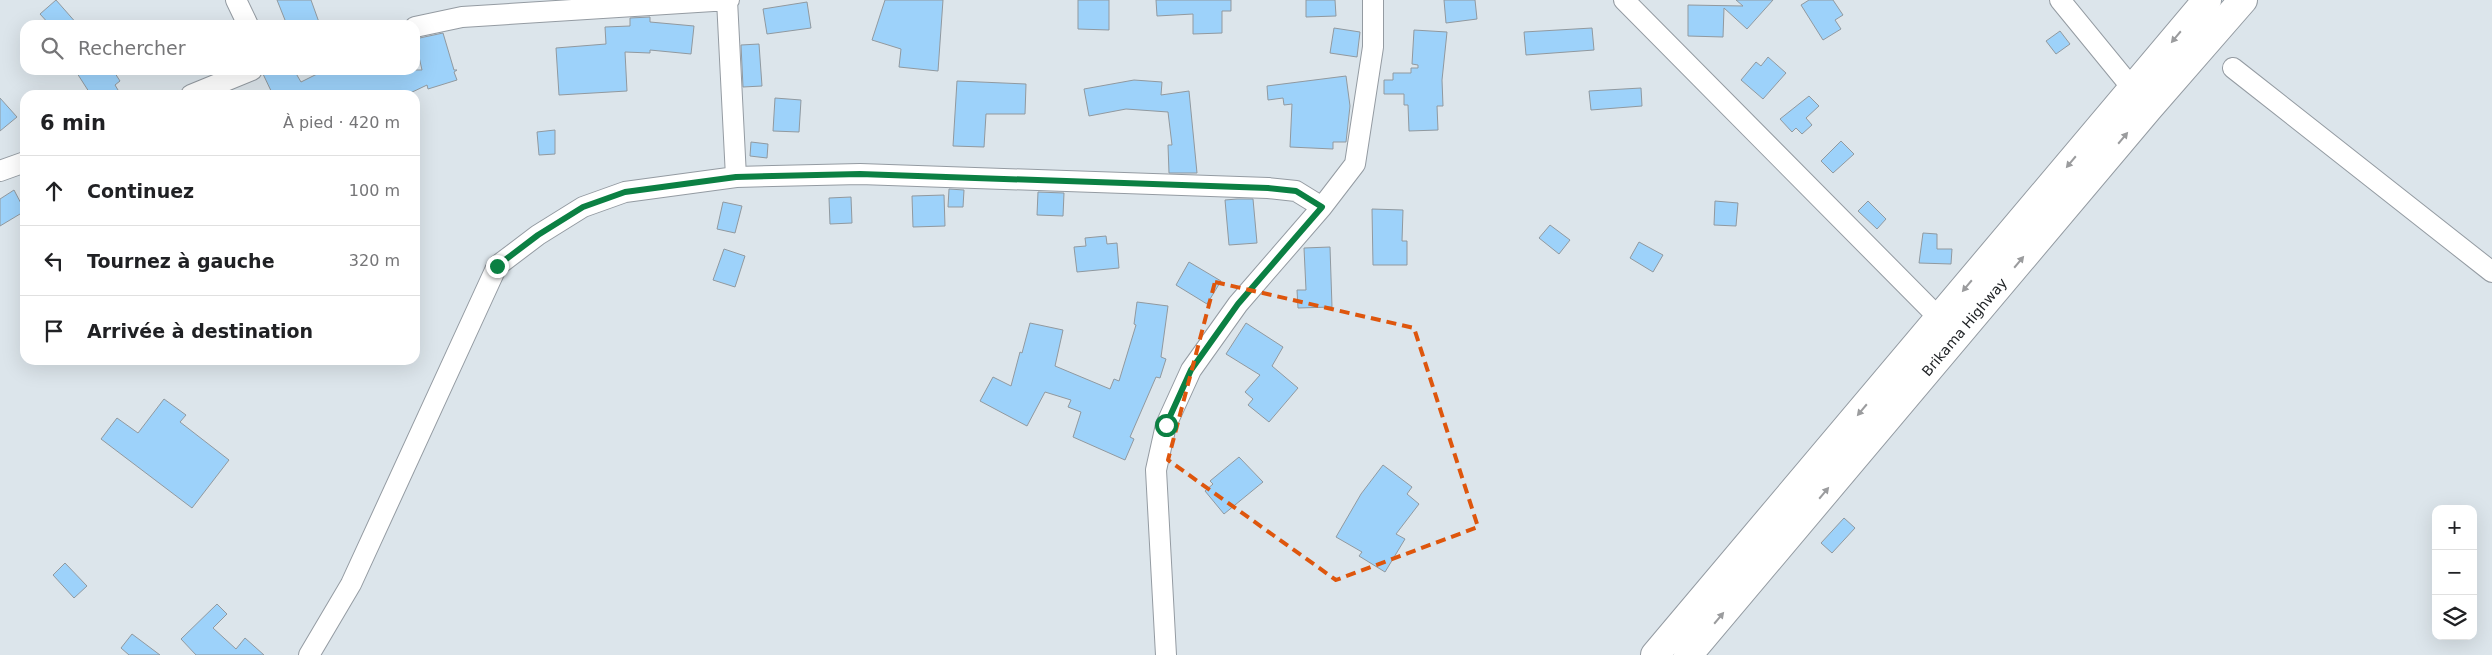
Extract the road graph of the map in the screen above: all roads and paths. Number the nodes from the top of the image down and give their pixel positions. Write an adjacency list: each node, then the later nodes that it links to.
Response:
1 (236, 0): 8 (street)
2 (727, 0): 9 (street); 16 (street)
3 (1373, 0): 17 (street)
4 (2060, 0): 13 (street)
5 (2207, 0): 13 (highway, Brikama Highway, one-way to 13)
6 (2243, 0): 13 (highway, Brikama Highway)
7 (1634, 3): 19 (street)
8 (246, 20)
9 (420, 26)
10 (2234, 68): 18 (street)
11 (240, 75): 12 (street)
12 (203, 90)
13 (2140, 99): 19 (highway, Brikama Highway)
14 (20, 164): 15 (street)
15 (0, 171)
16 (736, 177): 17 (street); 21 (street)
17 (1322, 207): 22 (street)
18 (2492, 272)
19 (1948, 327): 20 (highway, Brikama Highway)
20 (1732, 584): 23 (highway, Brikama Highway); 24 (highway, Brikama Highway, one-way to 20)
21 (309, 655)
22 (1166, 655)
23 (1655, 655)
24 (1688, 655)

